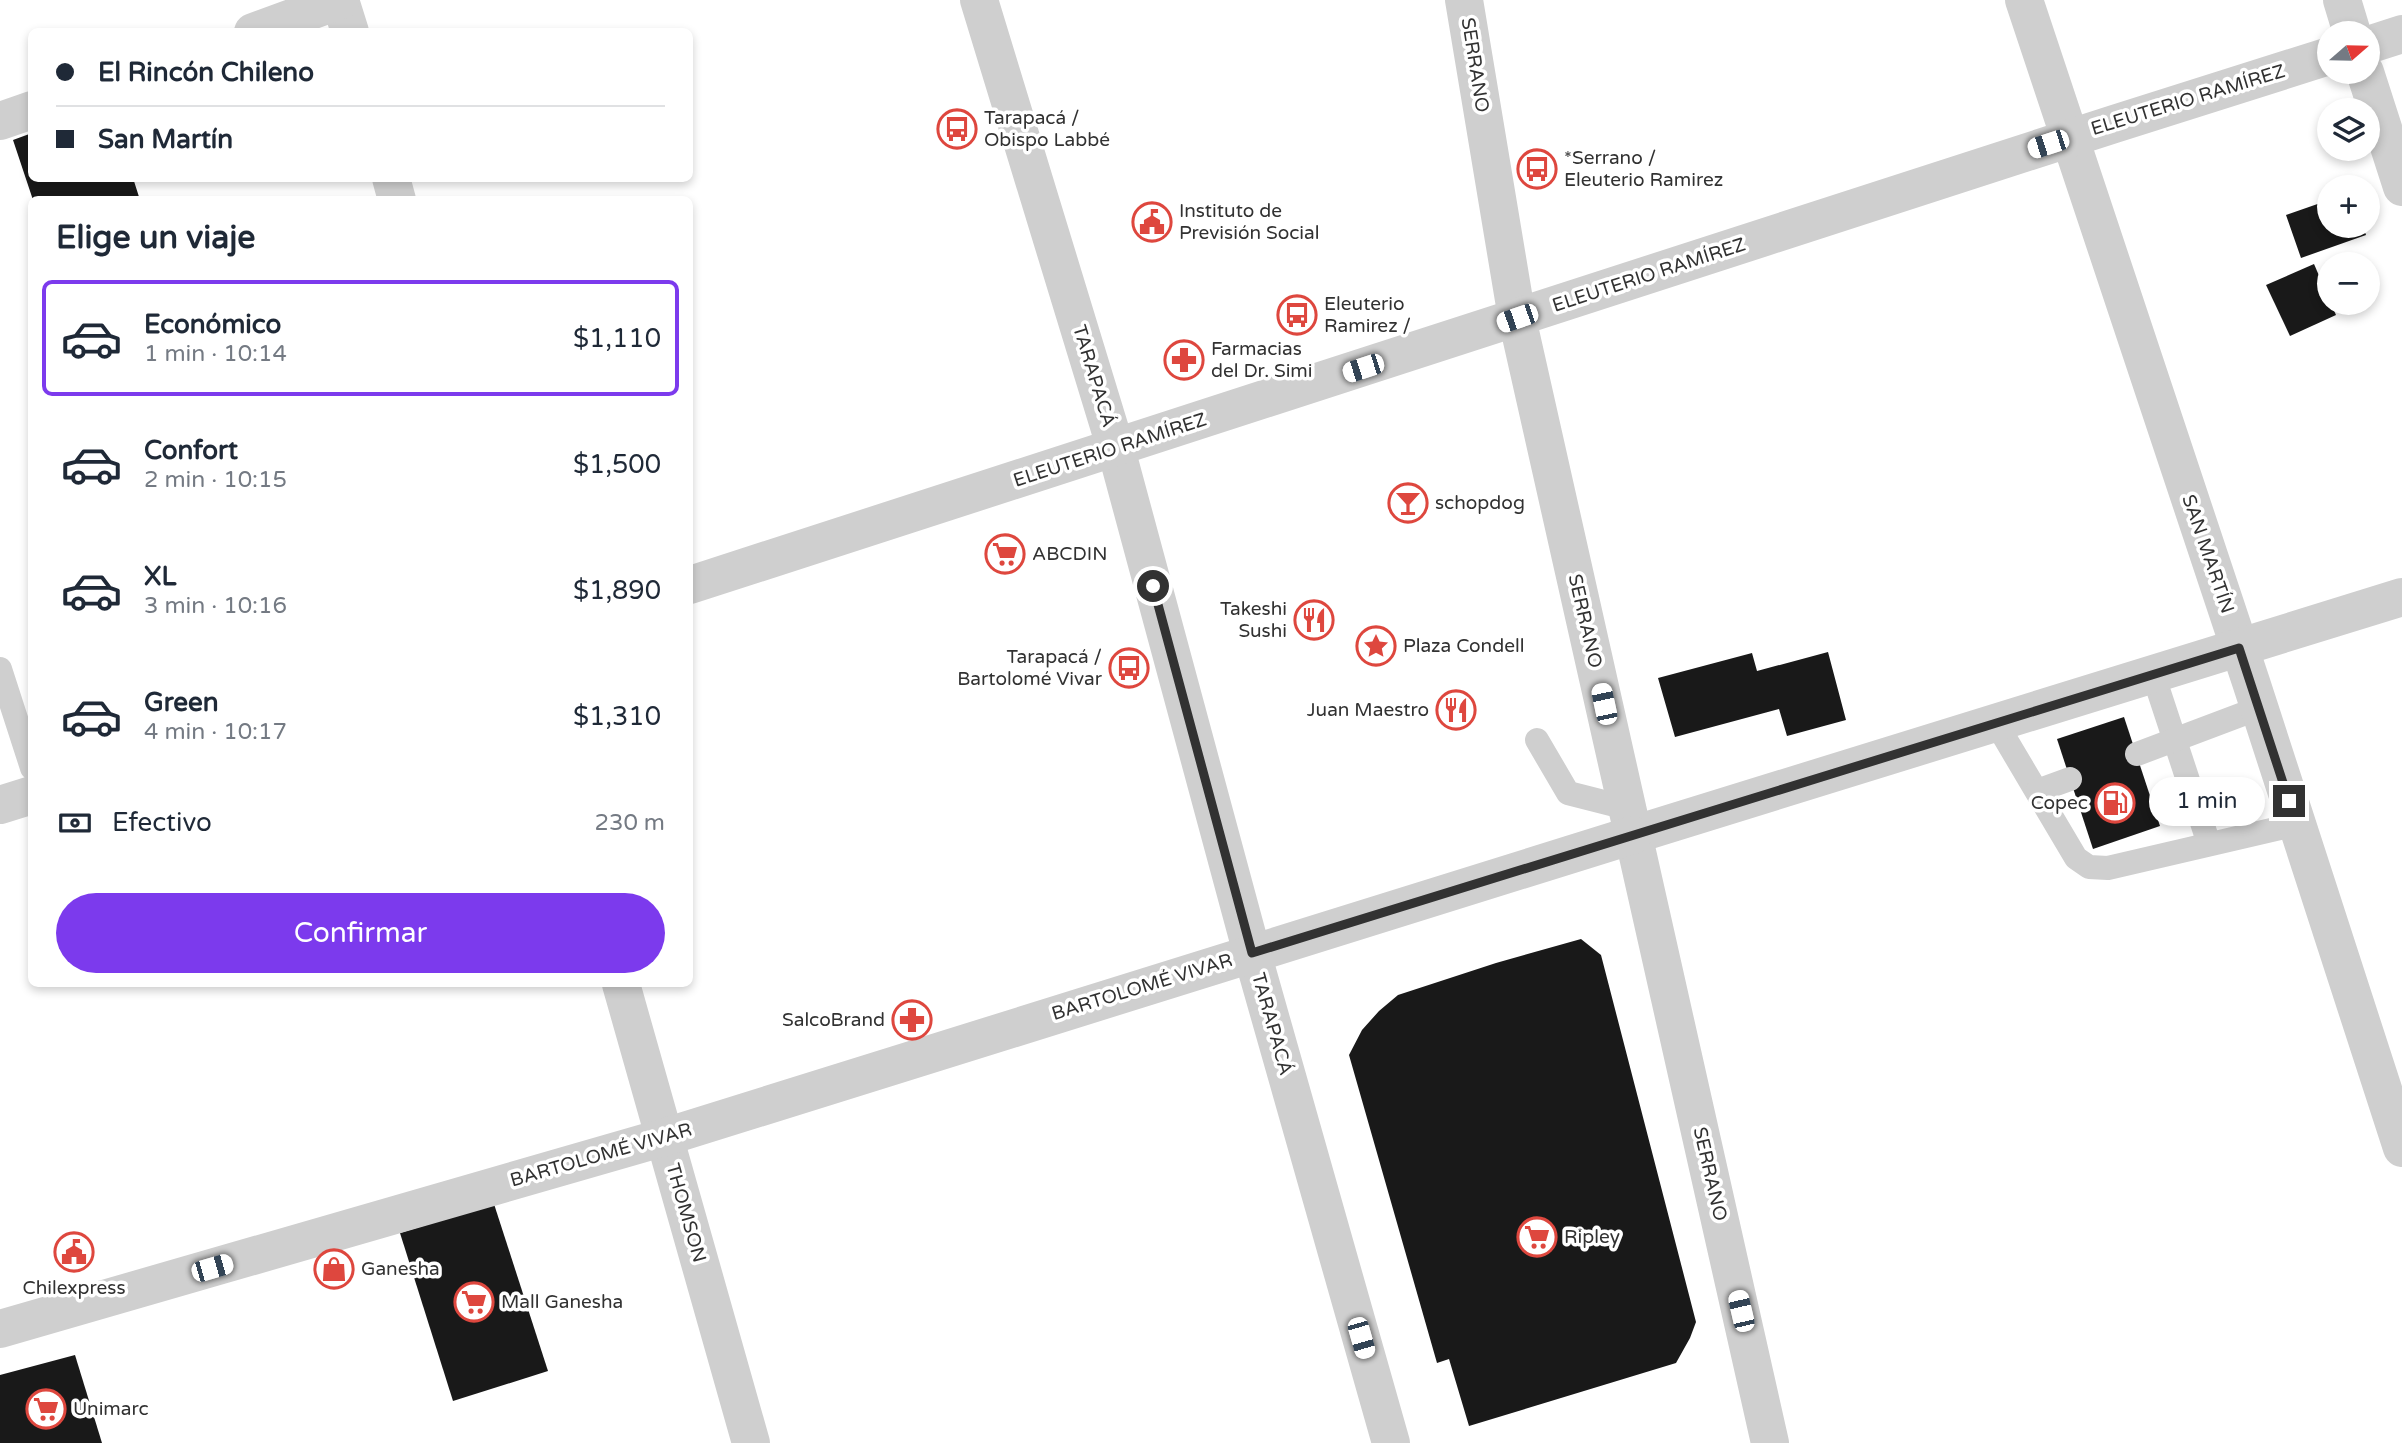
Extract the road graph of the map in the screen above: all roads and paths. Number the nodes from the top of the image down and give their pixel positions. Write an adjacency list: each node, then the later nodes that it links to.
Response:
1 (341, 0): 7 (street); 8 (street)
2 (979, 0): 18 (street, TARAPACÁ)
3 (1464, 0): 17 (street, SERRANO)
4 (2024, 0): 15 (street, SAN MARTÍN)
5 (2342, 0): 6 (street)
6 (2348, 21)
7 (264, 28)
8 (348, 28)
9 (2402, 34): 10 (street)
10 (2380, 41)
11 (2317, 61): 15 (street, ELEUTERIO RAMÍREZ)
12 (2369, 84): 16 (street)
13 (28, 111): 14 (street)
14 (0, 121)
15 (2069, 137): 17 (street, ELEUTERIO RAMÍREZ); 21 (street, SAN MARTÍN)
16 (2402, 187)
17 (1517, 318): 18 (street, ELEUTERIO RAMÍREZ); 34 (street, SERRANO)
18 (1116, 449): 19 (street, ELEUTERIO RAMÍREZ); 37 (street, TARAPACÁ)
19 (693, 584)
20 (2402, 597): 21 (street, BARTOLOMÉ VIVAR)
21 (2239, 648): 23 (street, BARTOLOMÉ VIVAR); 24 (street, SAN MARTÍN)
22 (0, 669): 29 (lane)
23 (2152, 674): 25 (street, BARTOLOMÉ VIVAR); 27 (lane)
24 (2259, 708): 27 (lane); 35 (street, SAN MARTÍN)
25 (1996, 723): 31 (lane); 34 (street, BARTOLOMÉ VIVAR)
26 (1537, 740): 34 (lane)
27 (2174, 740): 28 (lane); 36 (lane)
28 (2137, 754)
29 (28, 756)
30 (2070, 779): 31 (lane)
31 (2036, 792): 36 (lane)
32 (28, 796): 33 (street)
33 (0, 805)
34 (1630, 822): 37 (street, BARTOLOMÉ VIVAR); 44 (street, SERRANO)
35 (2297, 824): 36 (lane); 40 (street, SAN MARTÍN)
36 (2209, 844)
37 (1252, 953): 39 (street, BARTOLOMÉ VIVAR); 43 (street, TARAPACÁ)
38 (622, 987): 39 (street, THOMSON)
39 (665, 1137): 41 (street, BARTOLOMÉ VIVAR); 42 (street, THOMSON)
40 (2402, 1148)
41 (0, 1329)
42 (751, 1443)
43 (1391, 1443)
44 (1770, 1443)

